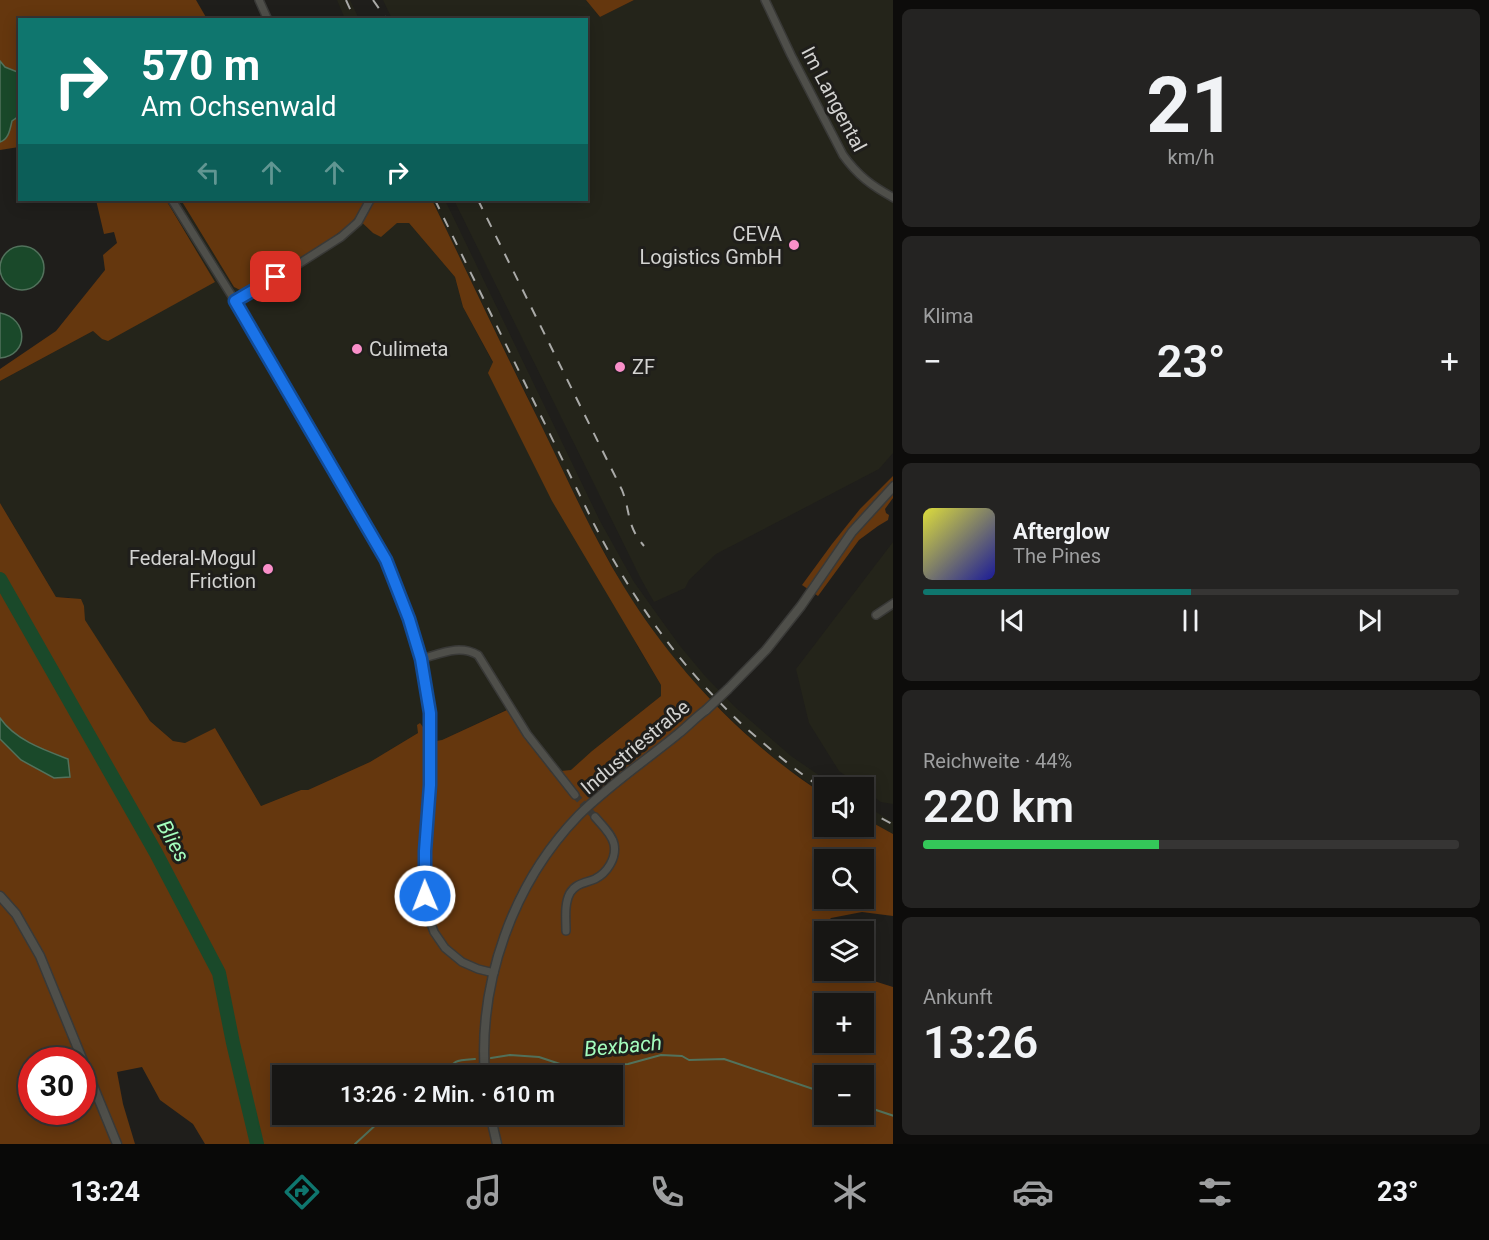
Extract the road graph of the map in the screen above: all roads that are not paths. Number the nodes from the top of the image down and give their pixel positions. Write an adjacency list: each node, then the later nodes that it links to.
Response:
1 (259, 0): 3 (street)
2 (765, 0): 4 (street, Im Langental)
3 (267, 18)
4 (893, 197)
5 (173, 201): 7 (street)
6 (370, 201): 7 (street)
7 (235, 301): 11 (street)
8 (893, 487): 16 (street, Industriestraße, bridge)
9 (893, 604): 10 (street)
10 (876, 615)
11 (421, 659): 12 (street); 16 (street)
12 (574, 795)
13 (595, 817): 15 (street)
14 (0, 896): 19 (street)
15 (566, 931)
16 (494, 973): 17 (street, Industriestraße)
17 (484, 1065)
18 (493, 1125): 20 (street)
19 (117, 1144)
20 (497, 1144)

